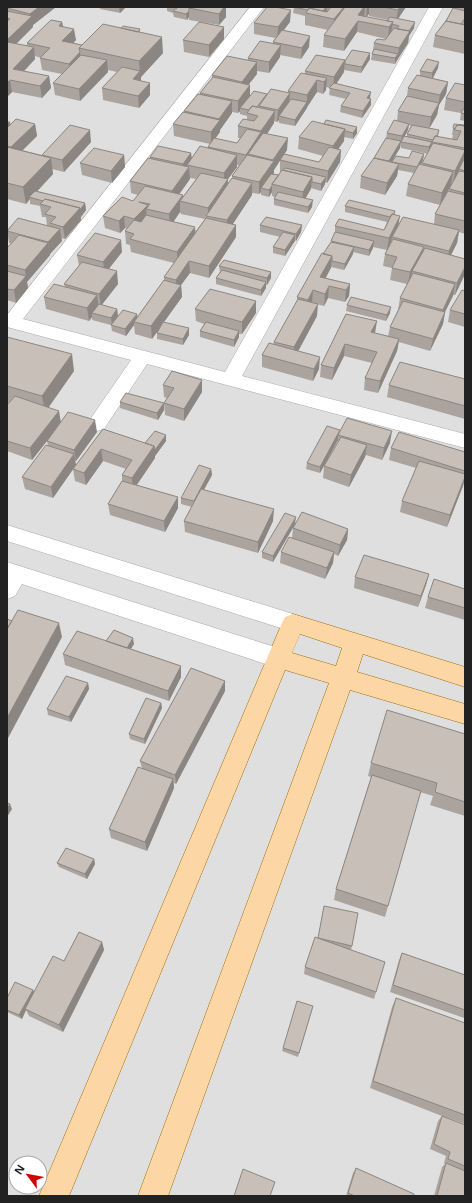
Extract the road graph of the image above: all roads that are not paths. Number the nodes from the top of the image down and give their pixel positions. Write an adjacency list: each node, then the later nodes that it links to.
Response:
1 (257, 7): 3 (street)
2 (436, 7): 5 (street)
3 (10, 322): 4 (street)
4 (143, 356): 5 (street); 6 (street)
5 (230, 380): 7 (street)
6 (97, 424)
7 (465, 441)
8 (7, 533): 10 (street)
9 (10, 578): 12 (street)
10 (293, 622): 11 (main road); 12 (main road)
11 (356, 642): 13 (main road); 14 (main road)
12 (278, 658): 13 (main road); 16 (main road)
13 (343, 677): 15 (main road); 17 (main road)
14 (465, 677)
15 (465, 714)
16 (54, 1196)
17 (153, 1196)

